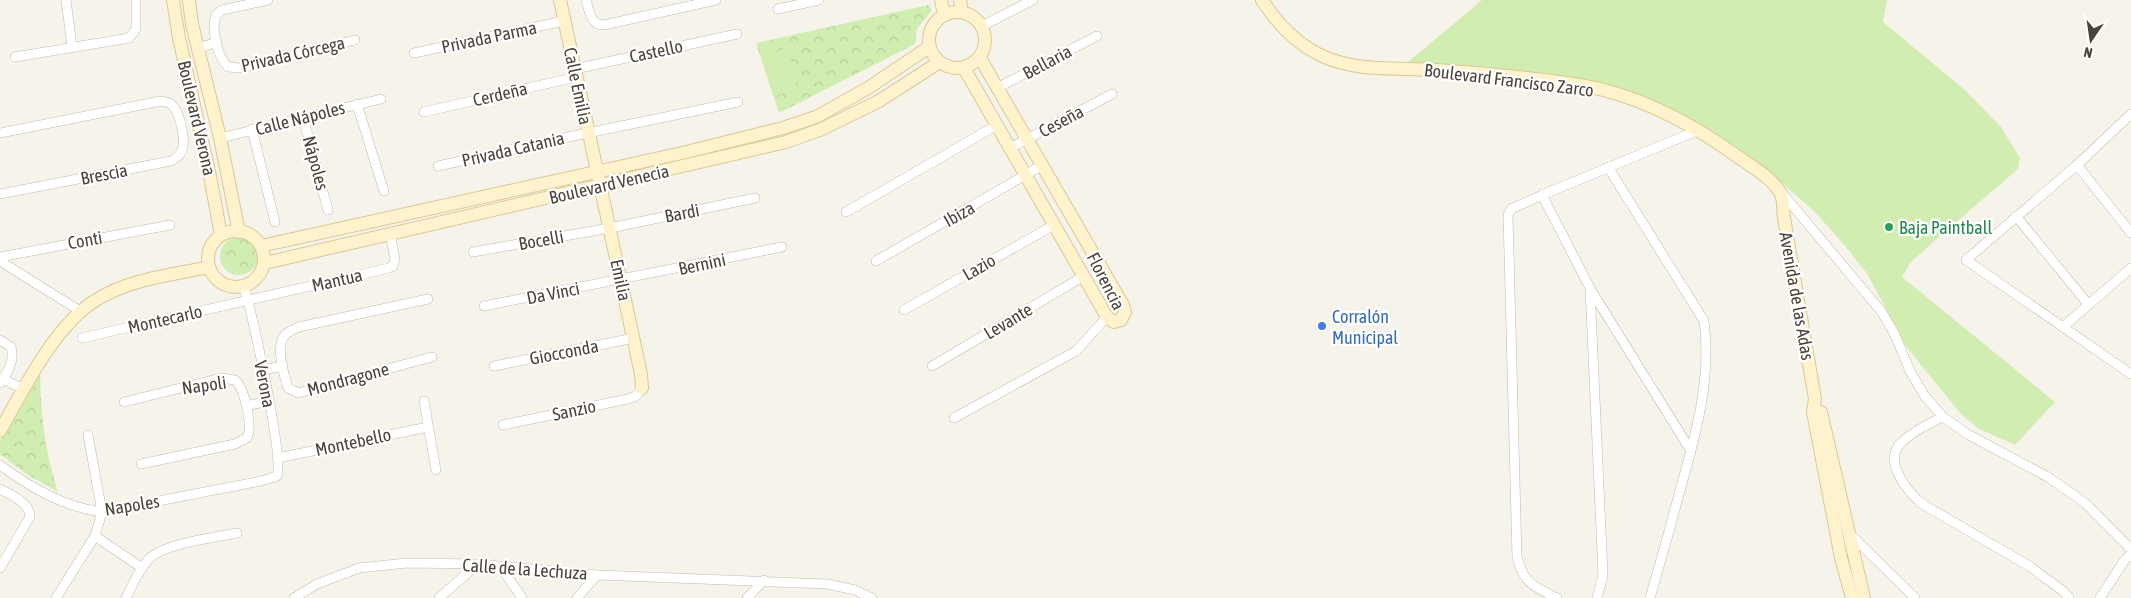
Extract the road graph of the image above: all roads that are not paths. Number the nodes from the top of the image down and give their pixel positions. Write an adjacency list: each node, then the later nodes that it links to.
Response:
1 (66, 0): 23 (street)
2 (136, 0): 23 (street)
3 (173, 0): 39 (street, Boulevard Verona)
4 (189, 0): 24 (street, Boulevard Verona)
5 (268, 0): 21 (street, Privada Córcega)
6 (562, 0): 16 (street, Calle Emilia)
7 (586, 0): 8 (street)
8 (716, 0)
9 (819, 0): 14 (street)
10 (941, 0): 15 (street)
11 (1032, 0): 17 (street)
12 (1262, 0): 43 (street, Boulevard Francisco Zarco)
13 (961, 6): 15 (street); 17 (street)
14 (778, 9)
15 (944, 15): 22 (street)
16 (564, 21): 25 (street, Privada Parma); 30 (street, Calle Emilia)
17 (982, 26): 27 (street)
18 (737, 34): 30 (street, Castello)
19 (1097, 36): 31 (street, Bellaria)
20 (355, 40): 21 (street, Privada Córcega)
21 (217, 42): 24 (street, Privada Córcega)
22 (930, 46): 28 (street); 53 (street, Boulevard Venecia)
23 (72, 47): 26 (street)
24 (199, 48): 46 (street, Boulevard Verona)
25 (414, 54)
26 (15, 57)
27 (980, 58): 29 (street); 31 (street, Florencia)
28 (938, 62): 29 (street); 55 (street, Boulevard Venecia)
29 (964, 68): 40 (street, Florencia)
30 (575, 73): 36 (street, Cerdeña); 45 (street, Calle Emilia)
31 (997, 88): 47 (street, Florencia)
32 (1112, 94): 47 (street, Ceseña)
33 (381, 99): 35 (street, Calle Nápoles)
34 (738, 102): 45 (street, Privada Catania)
35 (357, 104): 38 (street, Calle Nápoles); 56 (street)
36 (424, 112)
37 (2131, 114): 49 (street)
38 (303, 117): 42 (street, Calle Nápoles); 61 (street, Nápoles)
39 (198, 123): 41 (street); 71 (street, Boulevard Verona)
40 (996, 125): 48 (street, Florencia); 62 (street)
41 (182, 128): 44 (street); 58 (street, Brescia)
42 (252, 129): 46 (street, Calle Nápoles); 64 (street)
43 (1699, 130): 52 (street); 57 (street, Boulevard Francisco Zarco)
44 (0, 132)
45 (588, 133): 50 (street, Privada Catania); 53 (street, Calle Emilia)
46 (220, 138): 68 (street, Boulevard Verona)
47 (1027, 140): 48 (street, Ceseña); 51 (street, Florencia)
48 (1010, 148): 54 (street, Florencia)
49 (2077, 165): 63 (street); 70 (street)
50 (438, 166)
51 (1041, 166): 54 (street, Ibiza); 90 (street, Florencia)
52 (1608, 167): 59 (street); 115 (street)
53 (598, 172): 55 (street, Emilia); 72 (street, Boulevard Venecia)
54 (1025, 175): 66 (street, Florencia); 76 (street, Ibiza)
55 (600, 186): 67 (street, Emilia); 69 (street, Boulevard Venecia)
56 (384, 191)
57 (1782, 193): 104 (street, Avenida de las Adas); 109 (street)
58 (0, 194)
59 (1542, 195): 83 (street); 144 (street)
60 (755, 198): 67 (street, Bardi)
61 (328, 210)
62 (846, 212)
63 (2016, 216): 86 (street); 91 (street)
64 (275, 222)
65 (170, 225): 75 (street, Conti)
66 (1054, 225): 80 (street, Florencia); 88 (street, Lazio)
67 (610, 228): 74 (street, Bocelli); 81 (street, Emilia)
68 (239, 232): 71 (street); 72 (street)
69 (390, 233): 77 (street, Boulevard Venecia); 85 (street, Mantua)
70 (2131, 233)
71 (221, 235): 78 (street)
72 (261, 246): 77 (street)
73 (782, 248): 81 (street, Bernini)
74 (473, 252)
75 (0, 259): 89 (street, Conti)
76 (876, 262)
77 (265, 263): 82 (street)
78 (209, 267): 82 (street); 89 (street)
79 (2131, 268): 86 (street)
80 (1084, 276): 90 (street, Florencia); 98 (street, Levante)
81 (621, 280): 87 (street, Da Vinci); 93 (street, Emilia)
82 (244, 287): 85 (street, Verona)
83 (1590, 288): 115 (street); 145 (street)
84 (428, 299): 96 (street)
85 (247, 300): 92 (street, Montecarlo); 99 (street, Verona)
86 (2088, 304): 91 (street)
87 (484, 306)
88 (904, 310)
89 (80, 311): 103 (street)
90 (1108, 317): 110 (street)
91 (2064, 326): 100 (street)
92 (82, 338)
93 (634, 338): 97 (street, Giocconda); 102 (street, Emilia)
94 (0, 340): 101 (street)
95 (432, 357): 96 (street, Mondragone)
96 (283, 366): 99 (street)
97 (494, 366)
98 (932, 366)
99 (262, 370): 105 (street, Verona)
100 (2130, 371)
101 (2, 381): 103 (street)
102 (642, 388): 111 (street, Sanzio)
103 (24, 389): 113 (street)
104 (1815, 399): 125 (street, Avenida de las Adas); 147 (street, Avenida de las Adas)
105 (268, 401): 108 (street); 116 (street, Verona)
106 (424, 401): 112 (street)
107 (124, 402): 108 (street, Napoli)
108 (246, 406): 117 (street, Napoli)
109 (1943, 417): 128 (street); 150 (street)
110 (954, 418)
111 (503, 425)
112 (428, 427): 116 (street, Montebello); 119 (street)
113 (0, 431)
114 (88, 435): 124 (street)
115 (1691, 451): 146 (street)
116 (278, 458): 120 (street, Verona)
117 (141, 464)
118 (0, 465): 121 (street, Napoles)
119 (436, 470)
120 (273, 479): 124 (street, Napoles)
121 (22, 481): 123 (street); 124 (street, Napoles)
122 (0, 489): 123 (street)
123 (12, 495): 132 (street)
124 (102, 512): 127 (street)
125 (1848, 532): 148 (street, Avenida de las Adas); 149 (street)
126 (237, 533): 133 (street)
127 (95, 536): 133 (street); 136 (street)
128 (2131, 549)
129 (2131, 554): 151 (street)
130 (478, 564): 131 (street, Calle de la Lechuza); 138 (street, Calle de la Lechuza); 139 (street)
131 (500, 566): 134 (street, Calle de la Lechuza); 140 (street)
132 (0, 568)
133 (142, 568): 137 (street)
134 (597, 575): 135 (street, Calle de la Lechuza); 141 (street)
135 (764, 580): 142 (street); 143 (street, Calle de la Lechuza)
136 (56, 598)
137 (126, 598)
138 (294, 598)
139 (439, 598)
140 (522, 598)
141 (577, 598)
142 (747, 598)
143 (872, 598)
144 (1557, 598)
145 (1597, 598)
146 (1650, 598)
147 (1852, 598)
148 (1864, 598)
149 (1914, 598)
150 (2069, 598)
151 (2100, 598)

